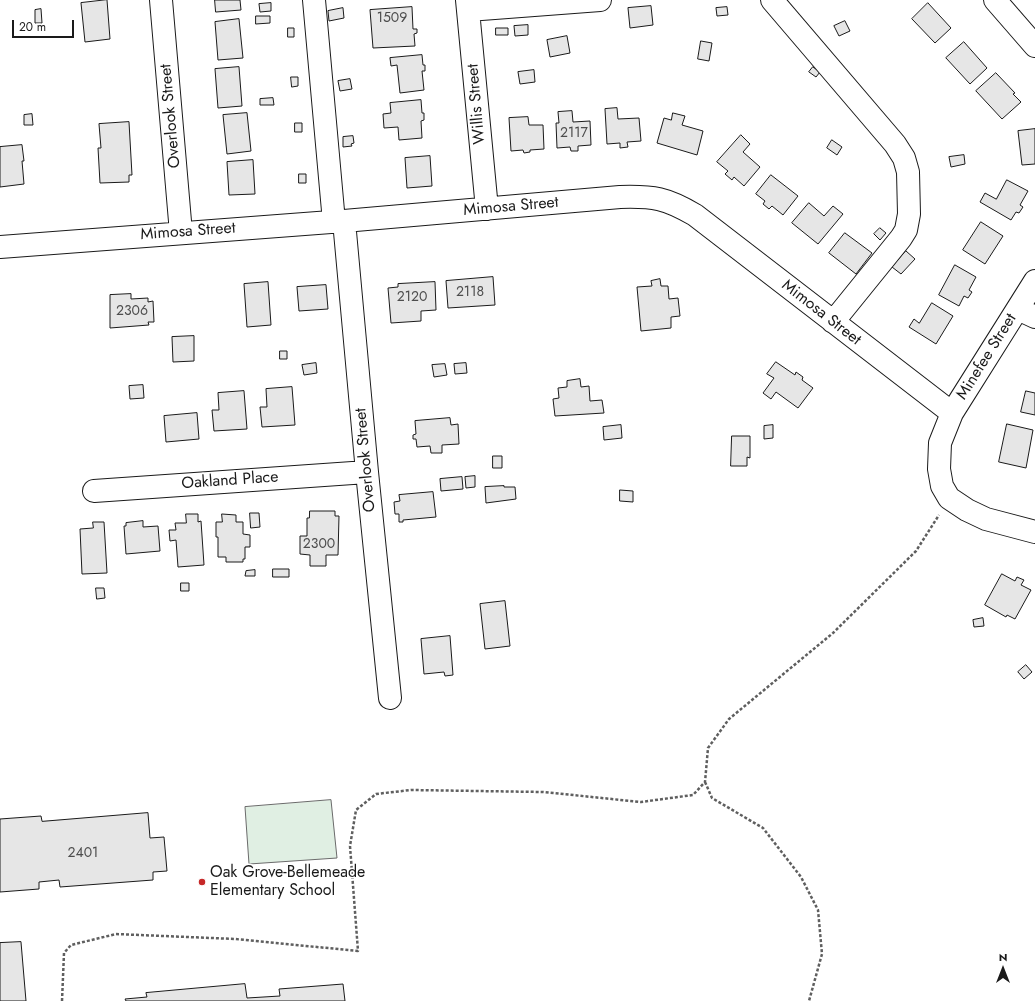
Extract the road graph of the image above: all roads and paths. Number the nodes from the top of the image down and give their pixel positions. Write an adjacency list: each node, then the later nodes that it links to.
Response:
1 (161, 0): 10 (street, Overlook Street)
2 (314, 0): 9 (street, Overlook Street)
3 (600, 0): 6 (street)
4 (772, 0): 14 (street)
5 (995, 0): 7 (street)
6 (468, 5): 8 (street, Willis Street)
7 (1035, 46)
8 (487, 209): 9 (street, Mimosa Street); 14 (street, Mimosa Street)
9 (339, 221): 10 (street, Mimosa Street); 16 (street, Overlook Street)
10 (181, 233): 11 (street, Mimosa Street)
11 (0, 247)
12 (1035, 281): 13 (street, Minefee Street)
13 (1026, 313): 15 (street, Minefee Street)
14 (833, 322): 15 (street, Mimosa Street)
15 (952, 413): 18 (street, Minefee Street)
16 (366, 472): 17 (street, Oakland Place); 20 (street, Overlook Street)
17 (94, 491)
18 (949, 498): 19 (street); 21 (path)
19 (1035, 532)
20 (390, 698)
21 (705, 782): 22 (path); 23 (path)
22 (62, 1001)
23 (809, 1001)

